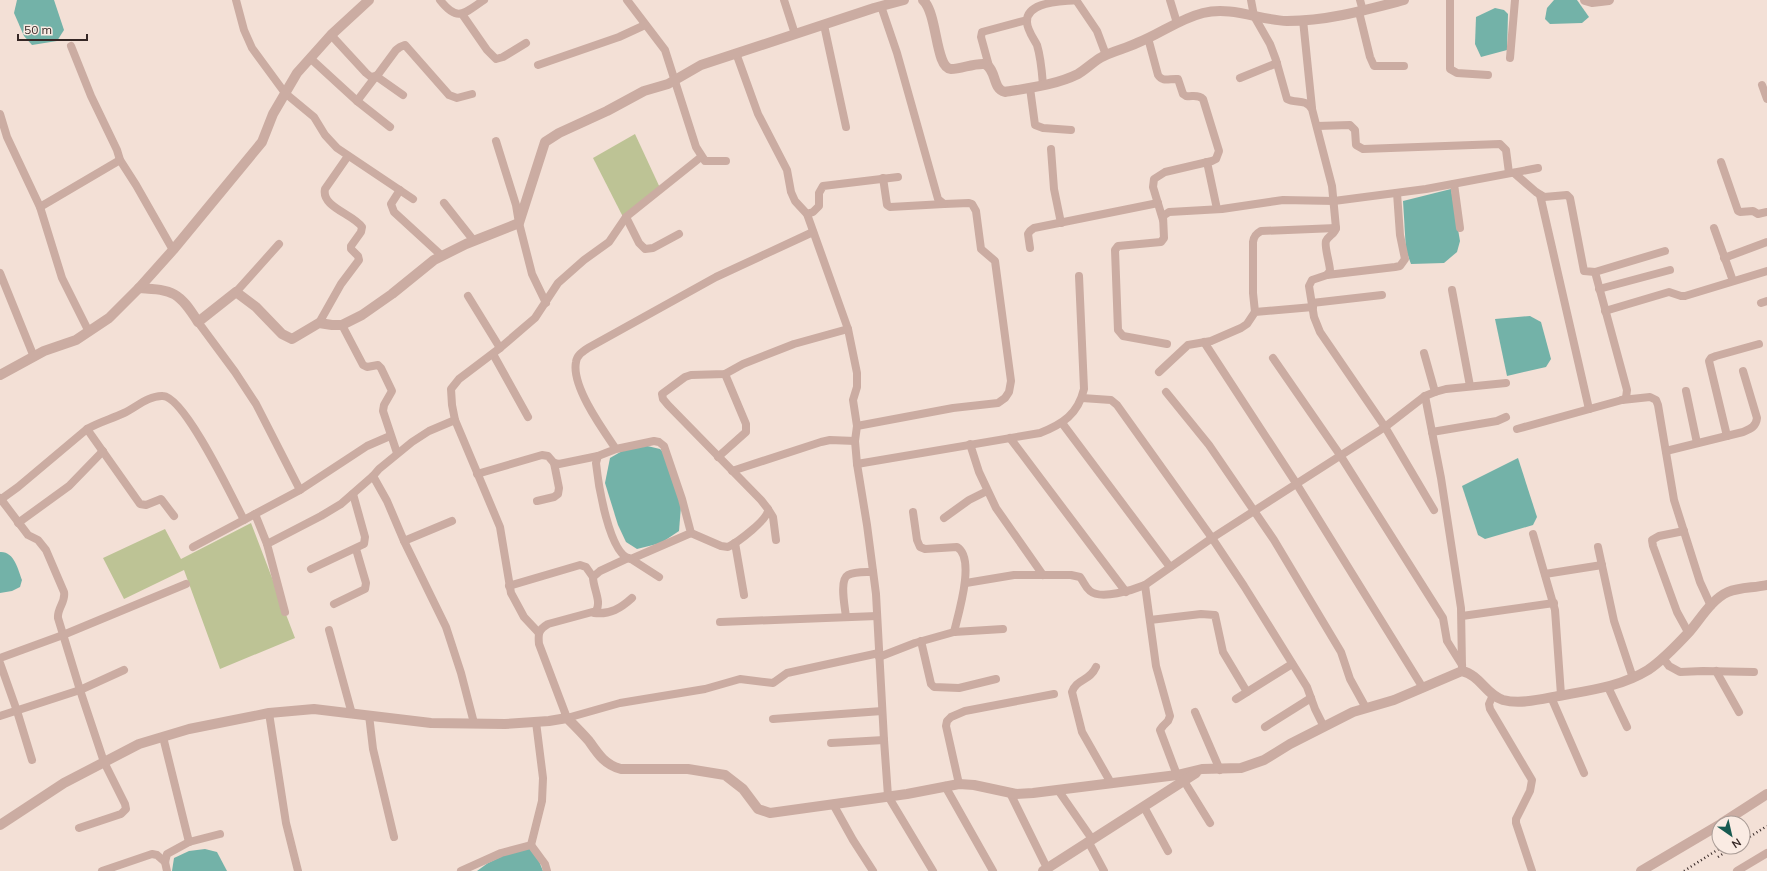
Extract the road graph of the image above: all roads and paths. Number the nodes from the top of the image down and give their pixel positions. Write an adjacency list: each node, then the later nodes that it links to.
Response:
1 (236, 0): 48 (street)
2 (369, 0): 29 (street)
3 (440, 0): 21 (street)
4 (484, 0): 21 (street)
5 (628, 0): 26 (street)
6 (784, 0): 28 (street)
7 (904, 0): 19 (street)
8 (923, 0): 39 (street)
9 (1076, 0): 18 (street); 34 (street)
10 (1170, 0): 25 (street)
11 (1251, 0): 22 (street)
12 (1360, 0): 20 (street)
13 (1404, 0): 20 (street)
14 (1450, 0): 41 (street)
15 (1515, 0): 36 (street)
16 (1585, 0): 17 (street)
17 (1609, 0)
18 (1040, 3): 23 (street)
19 (881, 6): 27 (street); 79 (street)
20 (1361, 11): 24 (street); 40 (street)
21 (462, 14): 31 (street)
22 (1254, 16): 24 (street); 25 (street); 37 (street)
23 (1027, 20): 39 (street); 45 (street)
24 (1303, 20): 53 (street)
25 (1177, 23): 30 (street)
26 (645, 25): 38 (street); 44 (street)
27 (824, 25): 28 (street); 57 (street)
28 (795, 34): 33 (street)
29 (331, 35): 35 (street); 42 (street)
30 (1148, 38): 34 (street); 65 (street)
31 (526, 43)
32 (71, 46): 63 (street)
33 (736, 53): 44 (street); 83 (street)
34 (1106, 55): 45 (street)
35 (310, 58): 48 (street); 52 (street)
36 (1510, 58)
37 (1277, 63): 43 (street); 53 (street)
38 (538, 65)
39 (989, 66): 47 (street)
40 (1404, 66)
41 (1488, 75)
42 (376, 76): 49 (street); 50 (street); 52 (street)
43 (1240, 78)
44 (675, 79): 62 (street); 86 (street)
45 (1044, 85): 47 (street)
46 (1762, 85): 51 (street)
47 (1030, 88): 58 (street)
48 (285, 93): 61 (street); 97 (street)
49 (472, 94)
50 (403, 95)
51 (1767, 99)
52 (357, 101): 56 (street)
53 (1312, 108): 55 (street)
54 (0, 114): 80 (street)
55 (1316, 126): 68 (street); 76 (street)
56 (390, 127)
57 (846, 127)
58 (1071, 130)
59 (496, 141): 86 (street)
60 (1051, 149): 87 (street)
61 (348, 156): 72 (street); 119 (street)
62 (701, 157): 64 (street); 84 (street)
63 (120, 160): 80 (street); 97 (street)
64 (726, 161)
65 (1207, 162): 78 (street); 81 (street)
66 (1721, 162): 82 (street)
67 (1538, 168): 68 (street)
68 (1511, 173): 71 (street); 74 (street)
69 (898, 177): 70 (street)
70 (883, 178): 79 (street); 83 (street)
71 (1454, 184): 73 (street); 89 (street)
72 (400, 190): 75 (street); 99 (street)
73 (1397, 193): 76 (street); 105 (street)
74 (1540, 195): 103 (street); 143 (street)
75 (413, 199)
76 (1334, 201): 81 (street); 88 (street)
77 (444, 203): 93 (street)
78 (1158, 203): 85 (street); 87 (street)
79 (944, 204): 148 (street)
80 (40, 207): 122 (street)
81 (1216, 209): 85 (street)
82 (1767, 212)
83 (807, 214): 91 (street)
84 (626, 217): 92 (street); 114 (street)
85 (1163, 220): 124 (street)
86 (519, 223): 93 (street); 114 (street)
87 (1061, 223): 96 (street)
88 (1336, 228): 105 (street); 117 (street)
89 (1460, 228)
90 (1714, 228): 100 (street)
91 (813, 232): 121 (street); 159 (street)
92 (679, 234)
93 (474, 241): 99 (street)
94 (1767, 242): 100 (street)
95 (279, 244): 111 (street)
96 (1030, 248)
97 (173, 250): 108 (street)
98 (1665, 251): 103 (street)
99 (442, 256): 120 (street)
100 (1724, 258): 107 (street)
101 (1670, 270): 109 (street)
102 (1767, 271): 107 (street)
103 (1595, 272): 109 (street)
104 (0, 273): 129 (street)
105 (1327, 274): 115 (street)
106 (1080, 276): 141 (street)
107 (1732, 282): 116 (street)
108 (139, 288): 118 (street); 122 (street)
109 (1599, 289): 116 (street)
110 (1452, 290): 136 (street)
111 (236, 292): 118 (street); 119 (street)
112 (1382, 295): 115 (street)
113 (468, 296): 126 (street)
114 (546, 303): 126 (street)
115 (1312, 305): 117 (street); 149 (street)
116 (1605, 311): 142 (street)
117 (1255, 312): 123 (street)
118 (198, 322): 172 (street)
119 (319, 323): 120 (street)
120 (342, 324): 153 (street)
121 (848, 329): 133 (street); 148 (street)
122 (89, 332): 129 (street)
123 (1204, 342): 132 (street); 171 (street)
124 (1167, 344)
125 (1759, 344): 154 (street)
126 (500, 348): 128 (street)
127 (1424, 353): 139 (street)
128 (493, 354): 144 (street); 146 (street)
129 (34, 357): 134 (street)
130 (1273, 358): 163 (street)
131 (1743, 371): 154 (street)
132 (1159, 372)
133 (725, 374): 165 (street); 165 (street)
134 (0, 375)
135 (1506, 383): 136 (street)
136 (1470, 386): 139 (street)
137 (1686, 391): 157 (street)
138 (1166, 392): 178 (street)
139 (1435, 392): 140 (street)
140 (1425, 396): 149 (street); 152 (street)
141 (1082, 398): 147 (street); 190 (street)
142 (1622, 400): 143 (street); 161 (street)
143 (1589, 409): 151 (street)
144 (528, 417)
145 (1506, 418): 152 (street)
146 (455, 420): 162 (street); 169 (street)
147 (1062, 423): 155 (street); 200 (street)
148 (857, 426): 156 (street)
149 (1385, 426): 163 (street); 179 (street)
150 (87, 429): 160 (street); 175 (street); 184 (street)
151 (1517, 429)
152 (1432, 432): 221 (street)
153 (390, 436): 162 (street); 172 (street)
154 (1727, 436): 157 (street)
155 (1010, 438): 158 (street); 212 (street)
156 (855, 441): 167 (street); 168 (street)
157 (1697, 443): 161 (street)
158 (970, 444): 167 (street); 173 (street)
159 (616, 449): 164 (street); 188 (street)
160 (103, 451): 182 (street); 186 (street)
161 (1666, 451): 187 (street)
162 (397, 454): 170 (street)
163 (1340, 455): 171 (street); 238 (street)
164 (598, 456): 166 (street); 198 (street)
165 (718, 457): 168 (street)
166 (554, 463): 169 (street); 176 (street)
167 (857, 464): 202 (street)
168 (732, 471): 177 (street)
169 (477, 474): 211 (street)
170 (373, 476): 174 (street); 192 (street)
171 (1296, 483): 178 (street); 245 (street)
172 (300, 490): 181 (street)
173 (987, 491): 183 (street); 204 (street)
174 (354, 494): 194 (street); 197 (street)
175 (0, 499): 186 (street)
176 (537, 501)
177 (768, 509): 191 (street); 193 (street)
178 (1255, 510): 190 (street); 253 (street)
179 (1434, 510)
180 (913, 512): 207 (street)
181 (255, 514): 184 (street); 194 (street)
182 (174, 516)
183 (944, 518)
184 (244, 520): 195 (street)
185 (452, 521): 192 (street)
186 (18, 523): 230 (street)
187 (1684, 531): 217 (street); 229 (street)
188 (691, 533): 193 (street); 198 (street)
189 (1533, 534): 203 (street)
190 (1212, 538): 200 (street); 236 (street)
191 (776, 540)
192 (404, 541): 265 (street)
193 (735, 543): 213 (street)
194 (267, 544): 218 (street)
195 (193, 547)
196 (1598, 547): 199 (street)
197 (356, 549): 201 (street); 216 (street)
198 (629, 559): 205 (street); 206 (street)
199 (1602, 565): 203 (street); 242 (street)
200 (1170, 567): 209 (street)
201 (311, 569)
202 (873, 572): 220 (street); 222 (street)
203 (1545, 574): 215 (street)
204 (1043, 575): 207 (street); 212 (street)
205 (593, 577): 211 (street); 219 (street)
206 (659, 577)
207 (966, 583): 228 (street)
208 (186, 584): 230 (street)
209 (1145, 585): 212 (street); 223 (street)
210 (1767, 585): 217 (street)
211 (509, 586): 227 (street)
212 (1126, 592)
213 (744, 595)
214 (632, 598): 219 (street)
215 (1554, 603): 221 (street); 250 (street)
216 (334, 604)
217 (1711, 606): 229 (street)
218 (285, 612)
219 (594, 613): 227 (street)
220 (877, 616): 222 (street); 232 (street)
221 (1462, 616): 238 (street)
222 (846, 617): 224 (street)
223 (1150, 620): 247 (street); 276 (street)
224 (720, 622)
225 (330, 630): 259 (street)
226 (1003, 630): 228 (street)
227 (538, 632): 262 (street)
228 (954, 632): 231 (street)
229 (1688, 632): 234 (street)
230 (63, 635): 233 (street); 246 (street)
231 (921, 641): 232 (street); 243 (street)
232 (879, 655): 255 (street); 262 (street)
233 (0, 658)
234 (1663, 658): 240 (street); 242 (street)
235 (0, 663): 254 (street)
236 (1292, 664): 247 (street); 251 (street)
237 (1096, 668): 277 (street)
238 (1462, 668): 245 (street); 249 (street)
239 (124, 670): 246 (street)
240 (1716, 671): 241 (street); 258 (street)
241 (1754, 672)
242 (1633, 678): 244 (street)
243 (996, 679)
244 (1608, 687): 250 (street); 267 (street)
245 (1423, 688): 253 (street)
246 (80, 690): 254 (street); 273 (street)
247 (1247, 692): 252 (street)
248 (1054, 694): 278 (street)
249 (1493, 695): 250 (street); 309 (street)
250 (1556, 696): 275 (street)
251 (1311, 698): 266 (street); 268 (street)
252 (1236, 699)
253 (1366, 708): 266 (street)
254 (17, 711): 261 (street); 272 (street)
255 (882, 711): 263 (street); 270 (street)
256 (269, 712): 259 (street); 269 (street); 302 (street)
257 (1195, 712): 274 (street)
258 (1740, 712)
259 (352, 714): 260 (street)
260 (369, 715): 265 (street); 292 (street)
261 (0, 716)
262 (567, 718): 264 (street); 284 (street)
263 (773, 719)
264 (536, 722): 265 (street); 295 (street)
265 (474, 723)
266 (1324, 727): 274 (street)
267 (1627, 727)
268 (1265, 728)
269 (163, 737): 273 (street); 294 (street)
270 (884, 740): 271 (street); 283 (street)
271 (831, 743)
272 (32, 760)
273 (104, 762): 288 (street); 289 (street)
274 (1220, 770): 276 (street)
275 (1584, 773)
276 (1181, 778): 277 (street); 285 (street); 287 (street)
277 (1111, 783): 280 (street)
278 (958, 784): 279 (street); 281 (street)
279 (945, 786): 283 (street); 307 (street)
280 (1058, 790): 281 (street); 293 (street)
281 (1010, 793): 299 (street)
282 (1767, 794): 286 (street)
283 (888, 796): 284 (street); 306 (street)
284 (833, 804): 305 (street)
285 (1144, 807): 293 (street); 296 (street)
286 (1734, 815)
287 (1210, 823)
288 (0, 825)
289 (79, 828)
290 (1711, 830): 310 (street)
291 (220, 834): 294 (street)
292 (394, 837)
293 (1090, 840): 299 (street); 308 (street)
294 (189, 842): 298 (street)
295 (531, 845): 303 (street); 304 (street)
296 (1168, 851)
297 (1767, 853): 311 (street)
298 (165, 862): 300 (street); 301 (street)
299 (1045, 870)
300 (102, 871)
301 (167, 871)
302 (298, 871)
303 (461, 871)
304 (547, 871)
305 (873, 871)
306 (933, 871)
307 (993, 871)
308 (1104, 871)
309 (1532, 871)
310 (1641, 871)
311 (1737, 871)

